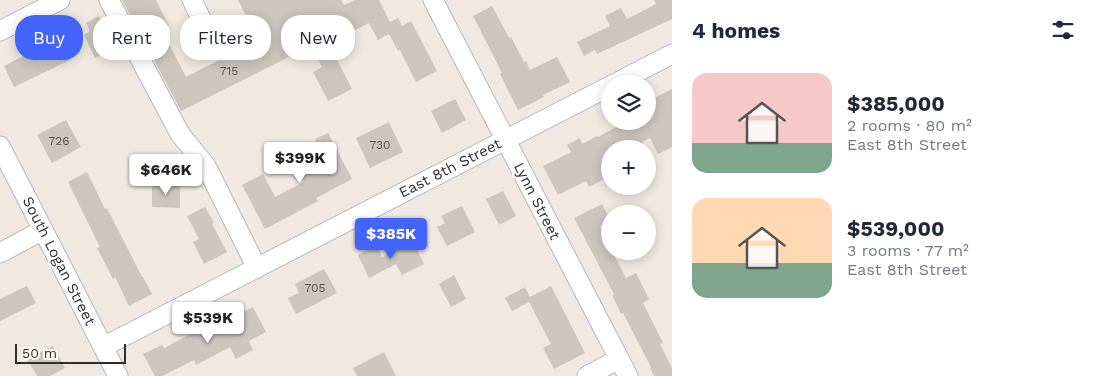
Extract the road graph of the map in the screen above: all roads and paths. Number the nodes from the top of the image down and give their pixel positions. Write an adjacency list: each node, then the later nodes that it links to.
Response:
1 (60, 0): 6 (street)
2 (109, 0): 14 (street)
3 (192, 0): 5 (street)
4 (433, 0): 10 (street, Lynn Street)
5 (199, 15)
6 (0, 31)
7 (672, 54): 8 (street)
8 (631, 75)
9 (601, 91): 10 (street, East 8th Street)
10 (506, 140): 14 (street, East 8th Street); 16 (street, Lynn Street)
11 (0, 146): 12 (street, South Logan Street)
12 (43, 230): 13 (street); 15 (street, South Logan Street)
13 (0, 253)
14 (258, 268): 15 (street, East 8th Street)
15 (103, 347): 17 (street, South Logan Street)
16 (619, 359): 18 (street); 19 (street, Lynn Street)
17 (118, 376)
18 (587, 376)
19 (628, 376)

